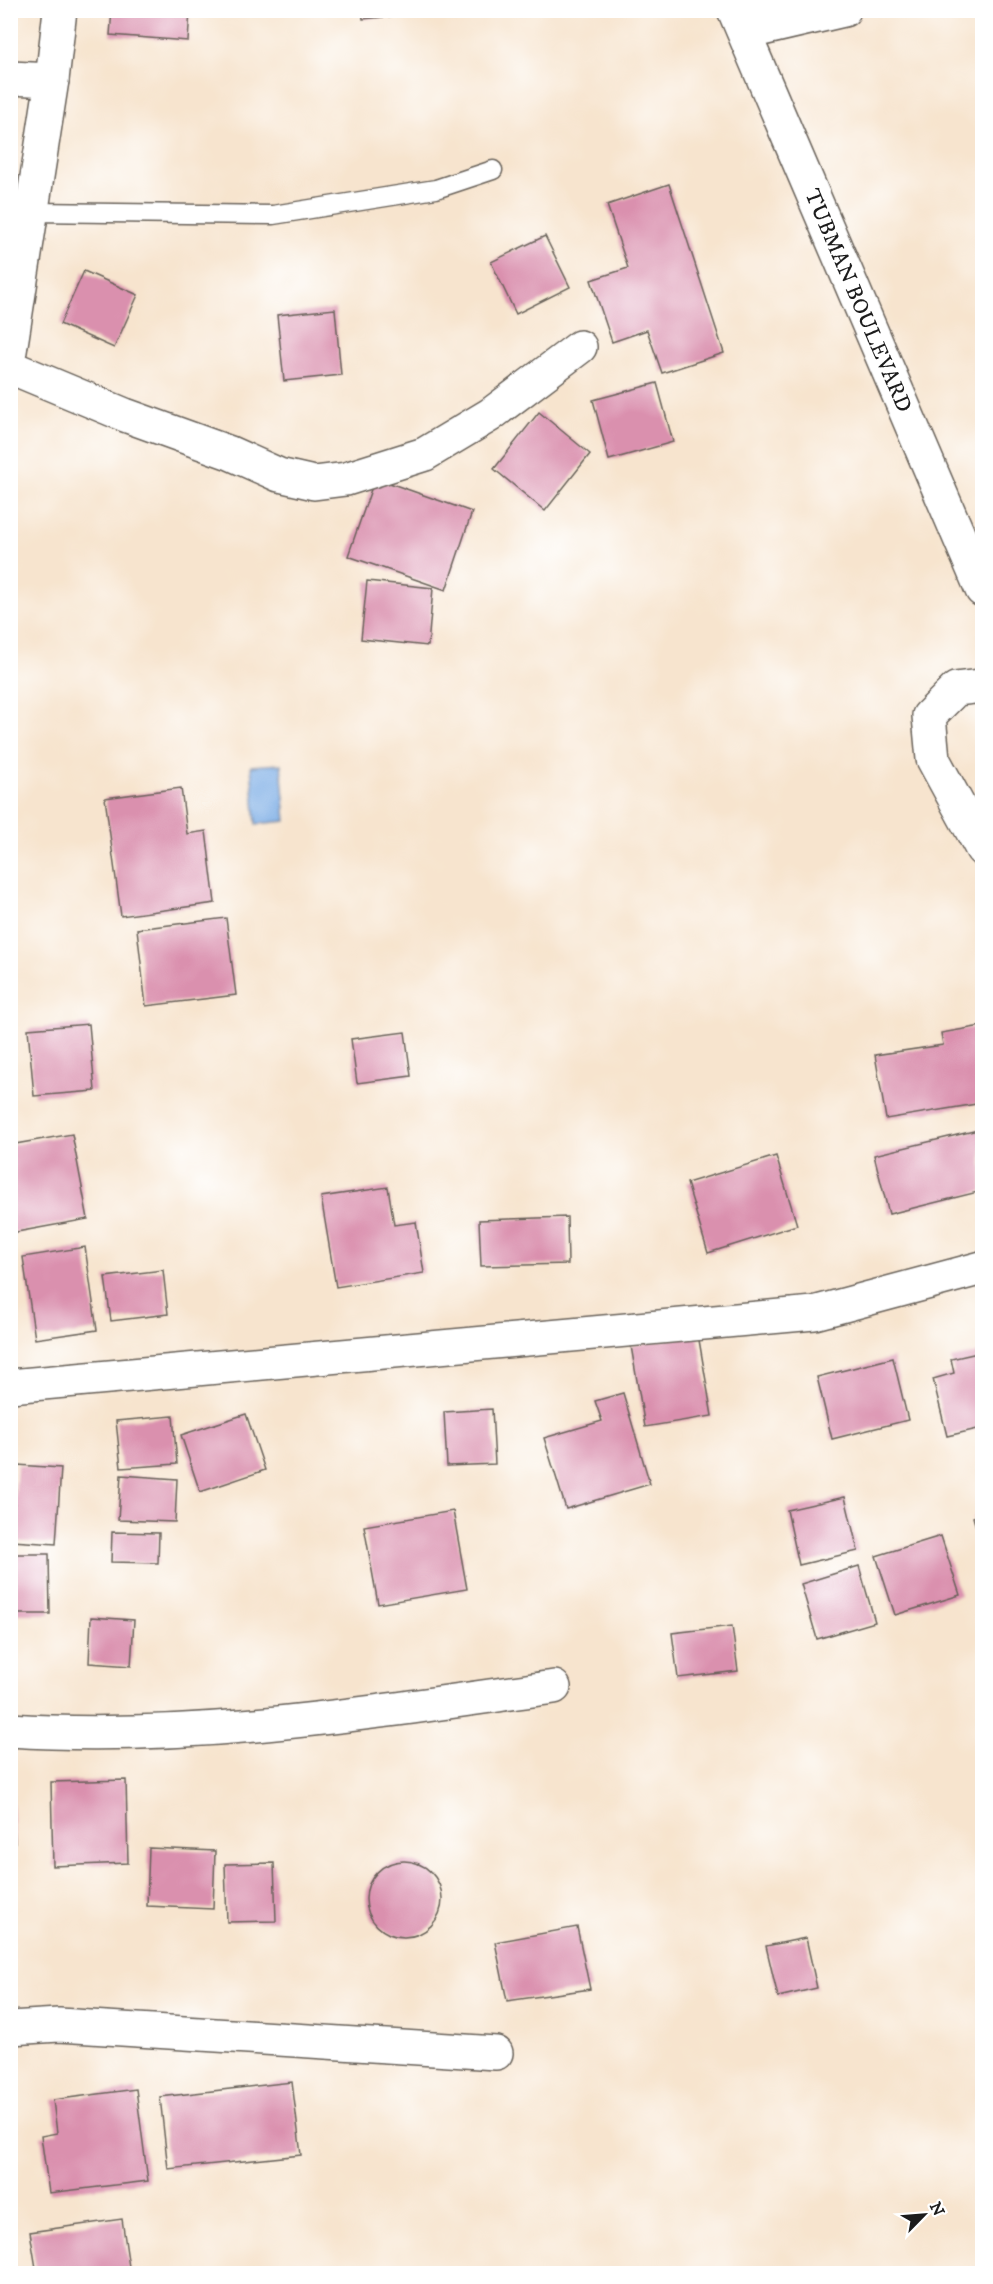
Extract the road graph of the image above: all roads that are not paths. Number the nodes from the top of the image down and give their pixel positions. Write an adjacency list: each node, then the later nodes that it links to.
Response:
1 (60, 10): 5 (main road)
2 (844, 10): 3 (main road)
3 (740, 22): 11 (main road, TUBMAN BOULEVARD)
4 (10, 78): 5 (main road)
5 (52, 80): 7 (main road)
6 (494, 170): 7 (lane)
7 (32, 212): 9 (main road)
8 (580, 347): 10 (main road)
9 (10, 351)
10 (10, 367)
11 (982, 590)
12 (982, 686): 13 (main road)
13 (982, 849)
14 (982, 1268): 15 (main road)
15 (10, 1386)
16 (554, 1687): 17 (main road)
17 (10, 1730)
18 (10, 2028): 19 (main road)
19 (496, 2053)

